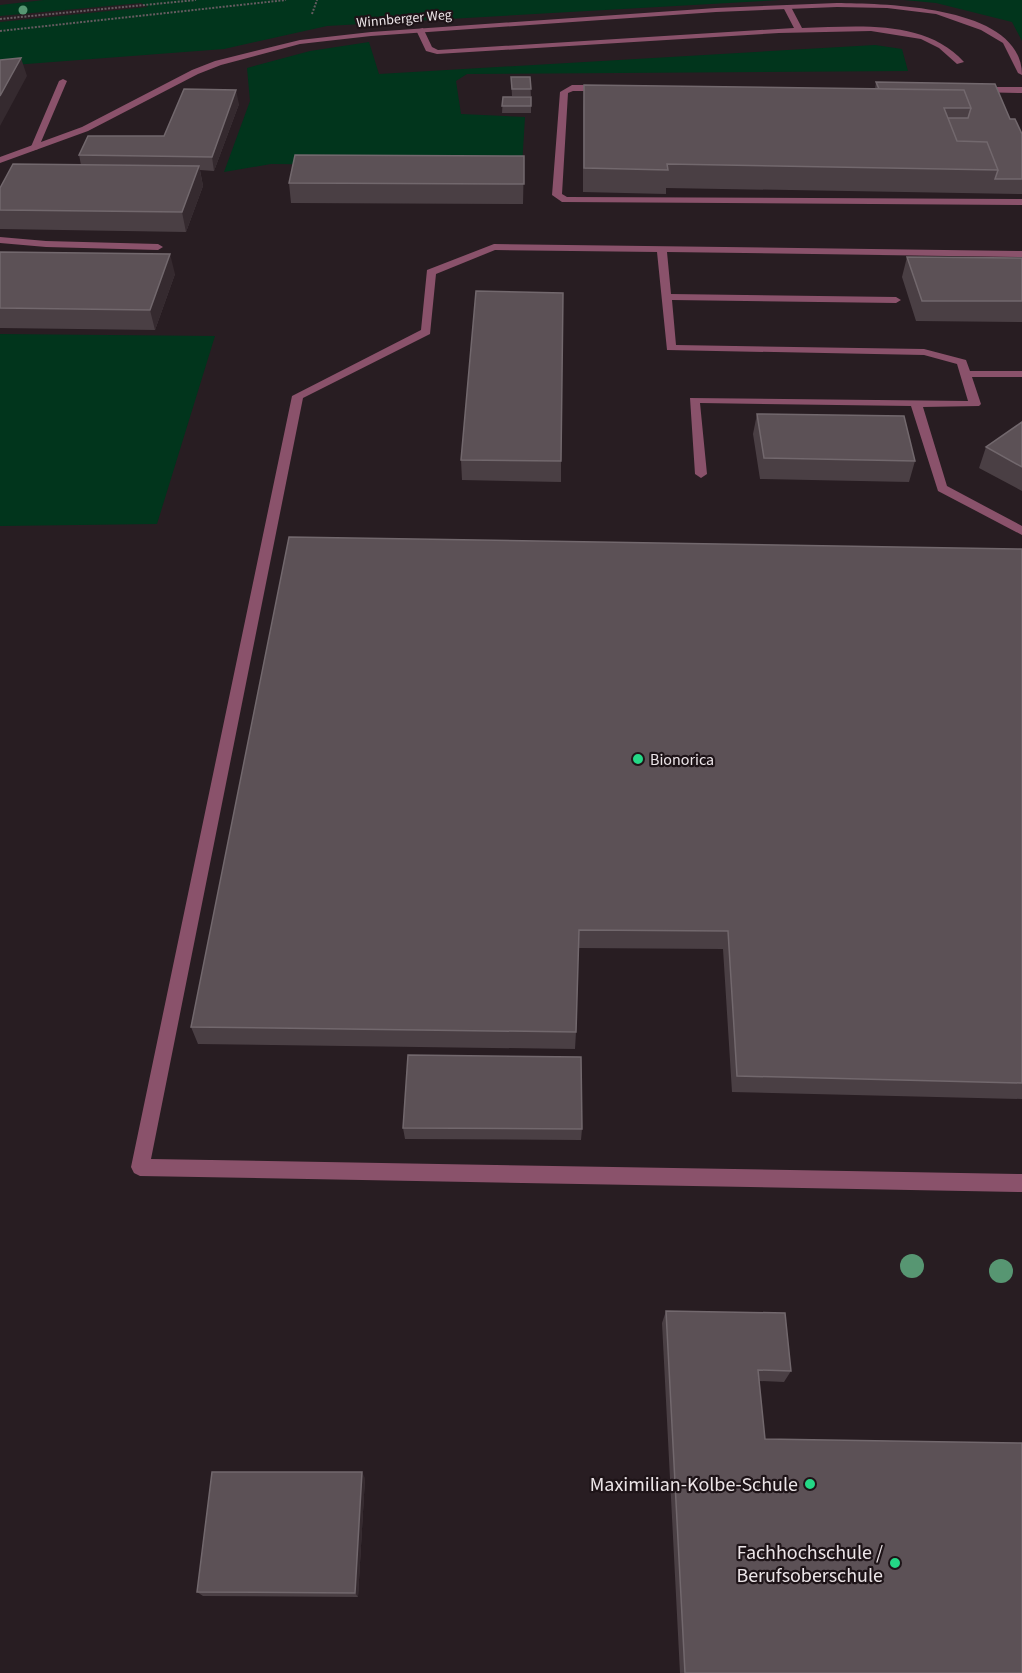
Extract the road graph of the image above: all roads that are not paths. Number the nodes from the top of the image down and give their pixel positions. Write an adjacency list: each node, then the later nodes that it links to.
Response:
1 (787, 7): 2 (street, Winnberger Weg); 3 (street); 5 (street, Winnberger Weg)
2 (420, 30): 3 (street); 10 (street, Winnberger Weg)
3 (799, 30): 4 (street)
4 (960, 63)
5 (1022, 73)
6 (63, 81): 10 (street)
7 (615, 88): 12 (street)
8 (970, 90): 9 (street)
9 (1022, 90)
10 (34, 149): 11 (street, Winnberger Weg)
11 (0, 160)
12 (1022, 202)
13 (0, 240): 14 (street)
14 (158, 247)
15 (662, 250): 16 (street); 17 (street); 24 (street)
16 (1022, 254)
17 (666, 297): 18 (street); 19 (street)
18 (896, 300)
19 (965, 374): 20 (street); 21 (street)
20 (1022, 374)
21 (916, 403): 22 (street); 23 (street)
22 (701, 474)
23 (1022, 531)
24 (1022, 1183)

